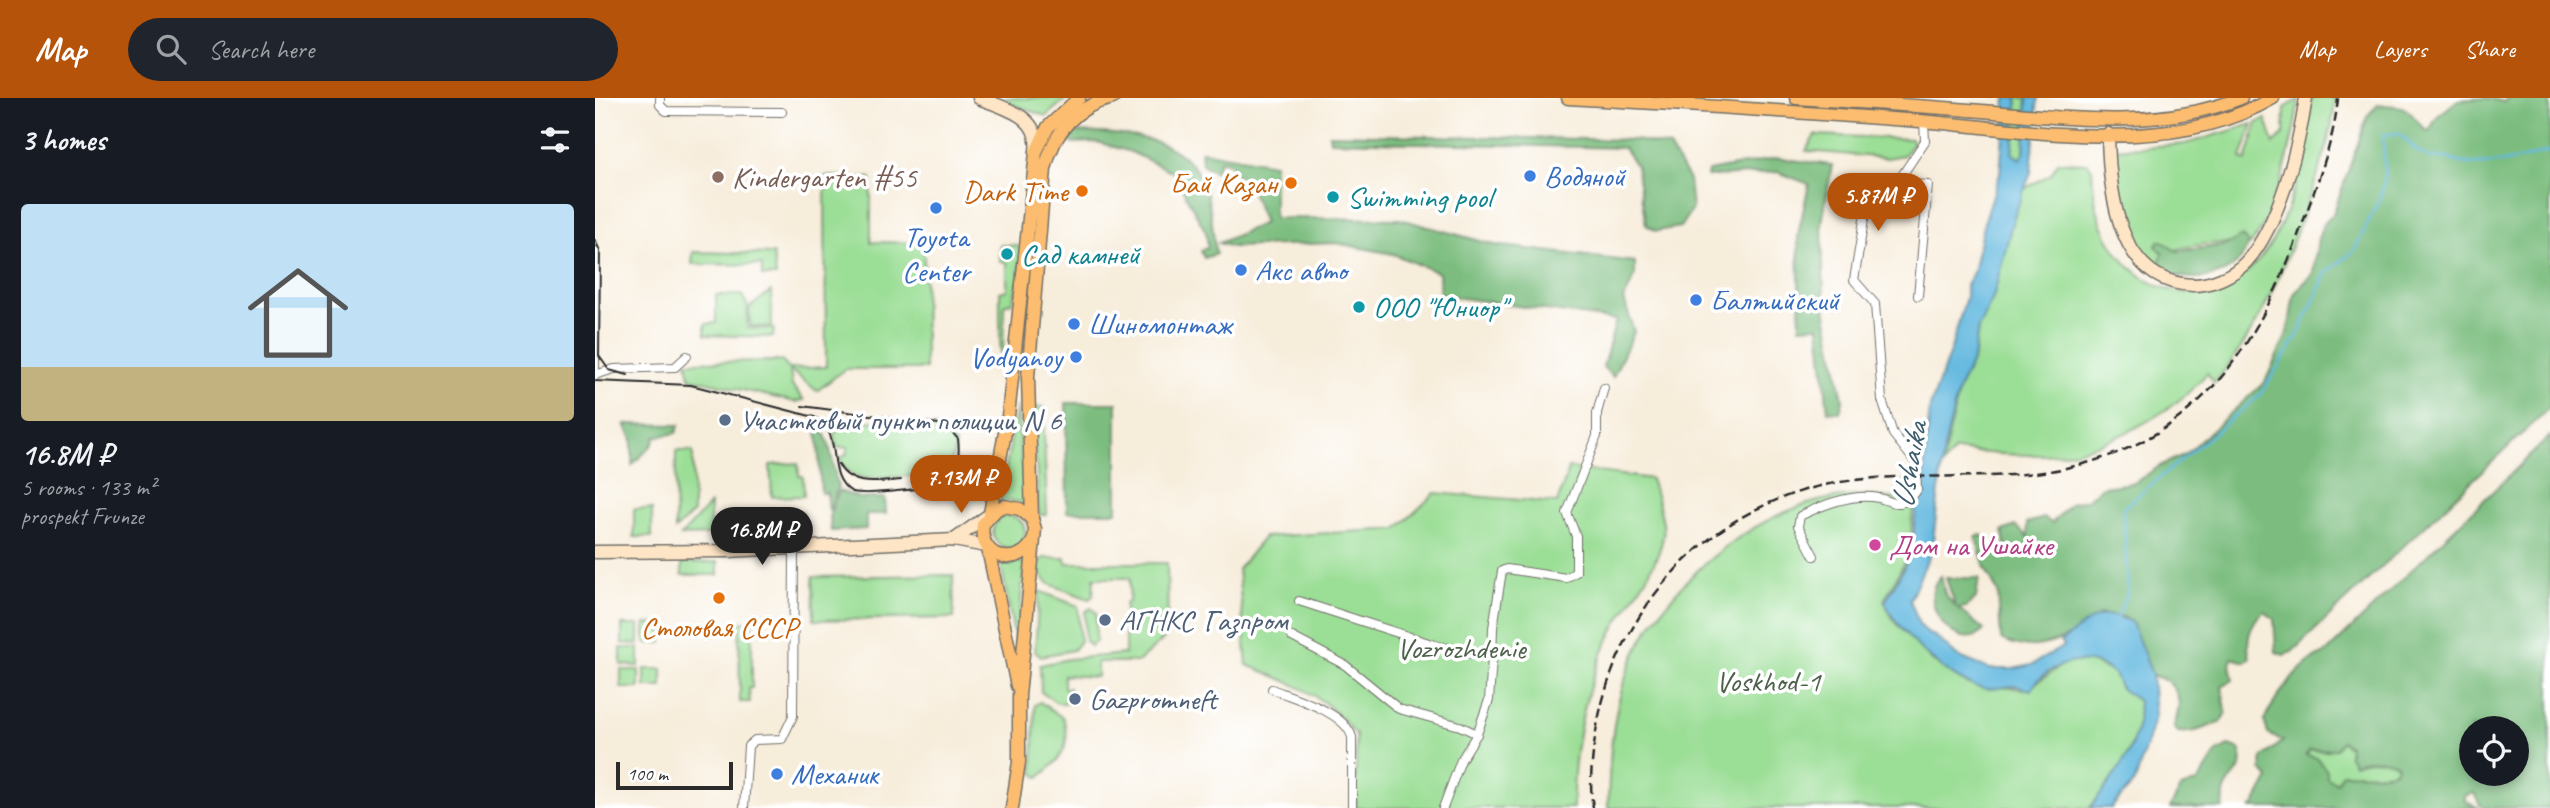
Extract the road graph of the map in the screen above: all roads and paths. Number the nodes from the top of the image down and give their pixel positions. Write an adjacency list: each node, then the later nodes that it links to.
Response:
1 (660, 98): 11 (street)
2 (979, 98): 14 (main road)
3 (1079, 98): 14 (main road)
4 (1113, 98): 23 (main road)
5 (1568, 98): 12 (main road)
6 (1795, 98): 10 (main road)
7 (2241, 98): 10 (main road)
8 (2306, 98): 13 (main road)
9 (2271, 99): 13 (main road)
10 (1924, 102)
11 (782, 112)
12 (1924, 121): 13 (main road); 15 (street)
13 (2108, 134)
14 (1036, 152): 22 (main road)
15 (1897, 183): 17 (street); 29 (street)
16 (595, 251): 18 (street)
17 (1918, 296)
18 (595, 307): 20 (street)
19 (687, 356): 20 (street)
20 (595, 375)
21 (1604, 388): 32 (street)
22 (988, 515): 23 (main road); 25 (main road); 27 (main road)
23 (1032, 519): 24 (main road)
24 (1034, 539): 27 (main road); 34 (main road)
25 (954, 540): 26 (main road); 27 (main road)
26 (794, 548): 28 (main road); 37 (street)
27 (987, 548): 34 (main road)
28 (595, 552)
29 (1814, 556)
30 (1299, 601): 32 (street)
31 (1291, 637): 35 (street)
32 (1492, 659): 35 (street)
33 (1272, 689): 38 (street)
34 (1019, 696): 36 (main road)
35 (1477, 734): 39 (street)
36 (1014, 804)
37 (744, 808)
38 (1352, 808)
39 (1443, 808)

